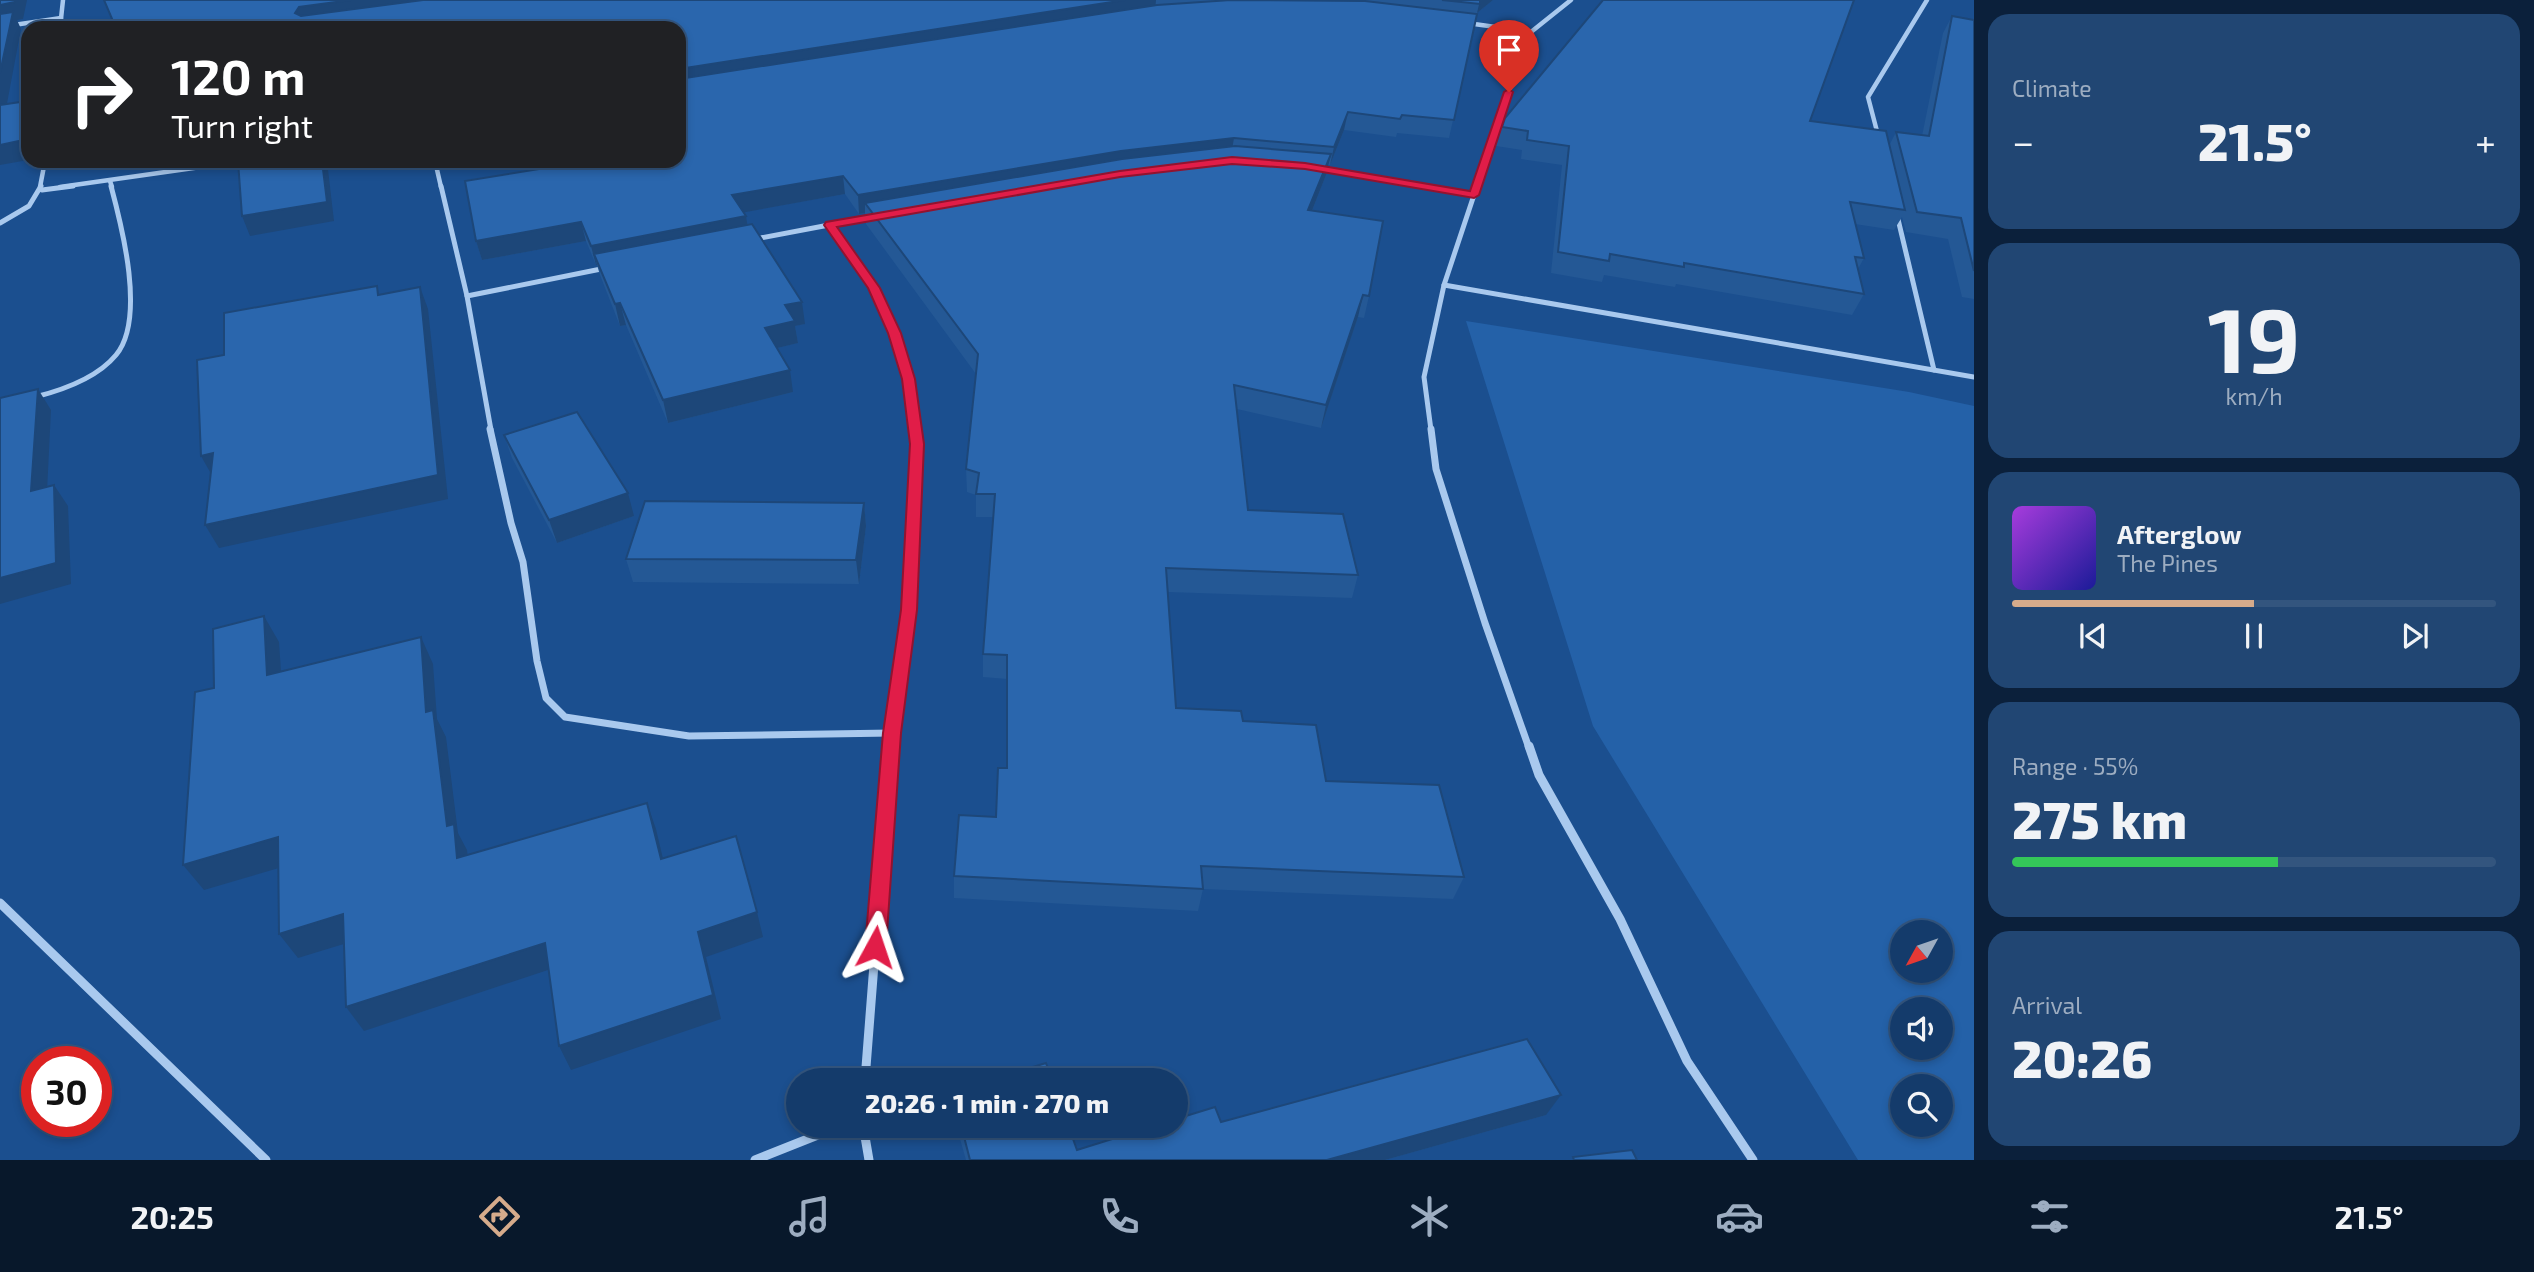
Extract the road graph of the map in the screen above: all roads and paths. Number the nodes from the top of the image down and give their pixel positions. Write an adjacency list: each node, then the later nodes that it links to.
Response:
1 (63, 0): 4 (street)
2 (1570, 0): 10 (street)
3 (1927, 0): 11 (street)
4 (61, 18): 5 (street); 6 (street)
5 (41, 21)
6 (61, 21)
7 (1462, 22): 10 (street)
8 (21, 24): 9 (street)
9 (0, 27)
10 (1531, 32): 18 (street)
11 (1881, 149)
12 (1305, 166): 18 (street)
13 (44, 168): 17 (street)
14 (196, 168): 16 (street)
15 (437, 168): 26 (street)
16 (110, 181): 17 (street); 29 (street)
17 (42, 190): 21 (street)
18 (1474, 195): 25 (street)
19 (1897, 214): 27 (street)
20 (882, 216): 22 (street)
21 (0, 223)
22 (830, 225): 23 (street); 30 (street)
23 (749, 240)
24 (614, 267): 26 (street)
25 (1444, 285): 27 (street); 38 (street)
26 (467, 296): 30 (street)
27 (1934, 370): 28 (street)
28 (1974, 377)
29 (22, 401)
30 (892, 733): 32 (street)
31 (0, 903): 35 (street)
32 (866, 1068)
33 (810, 1138): 36 (street)
34 (865, 1138): 37 (street)
35 (266, 1160)
36 (755, 1160)
37 (869, 1160)
38 (1753, 1160)

